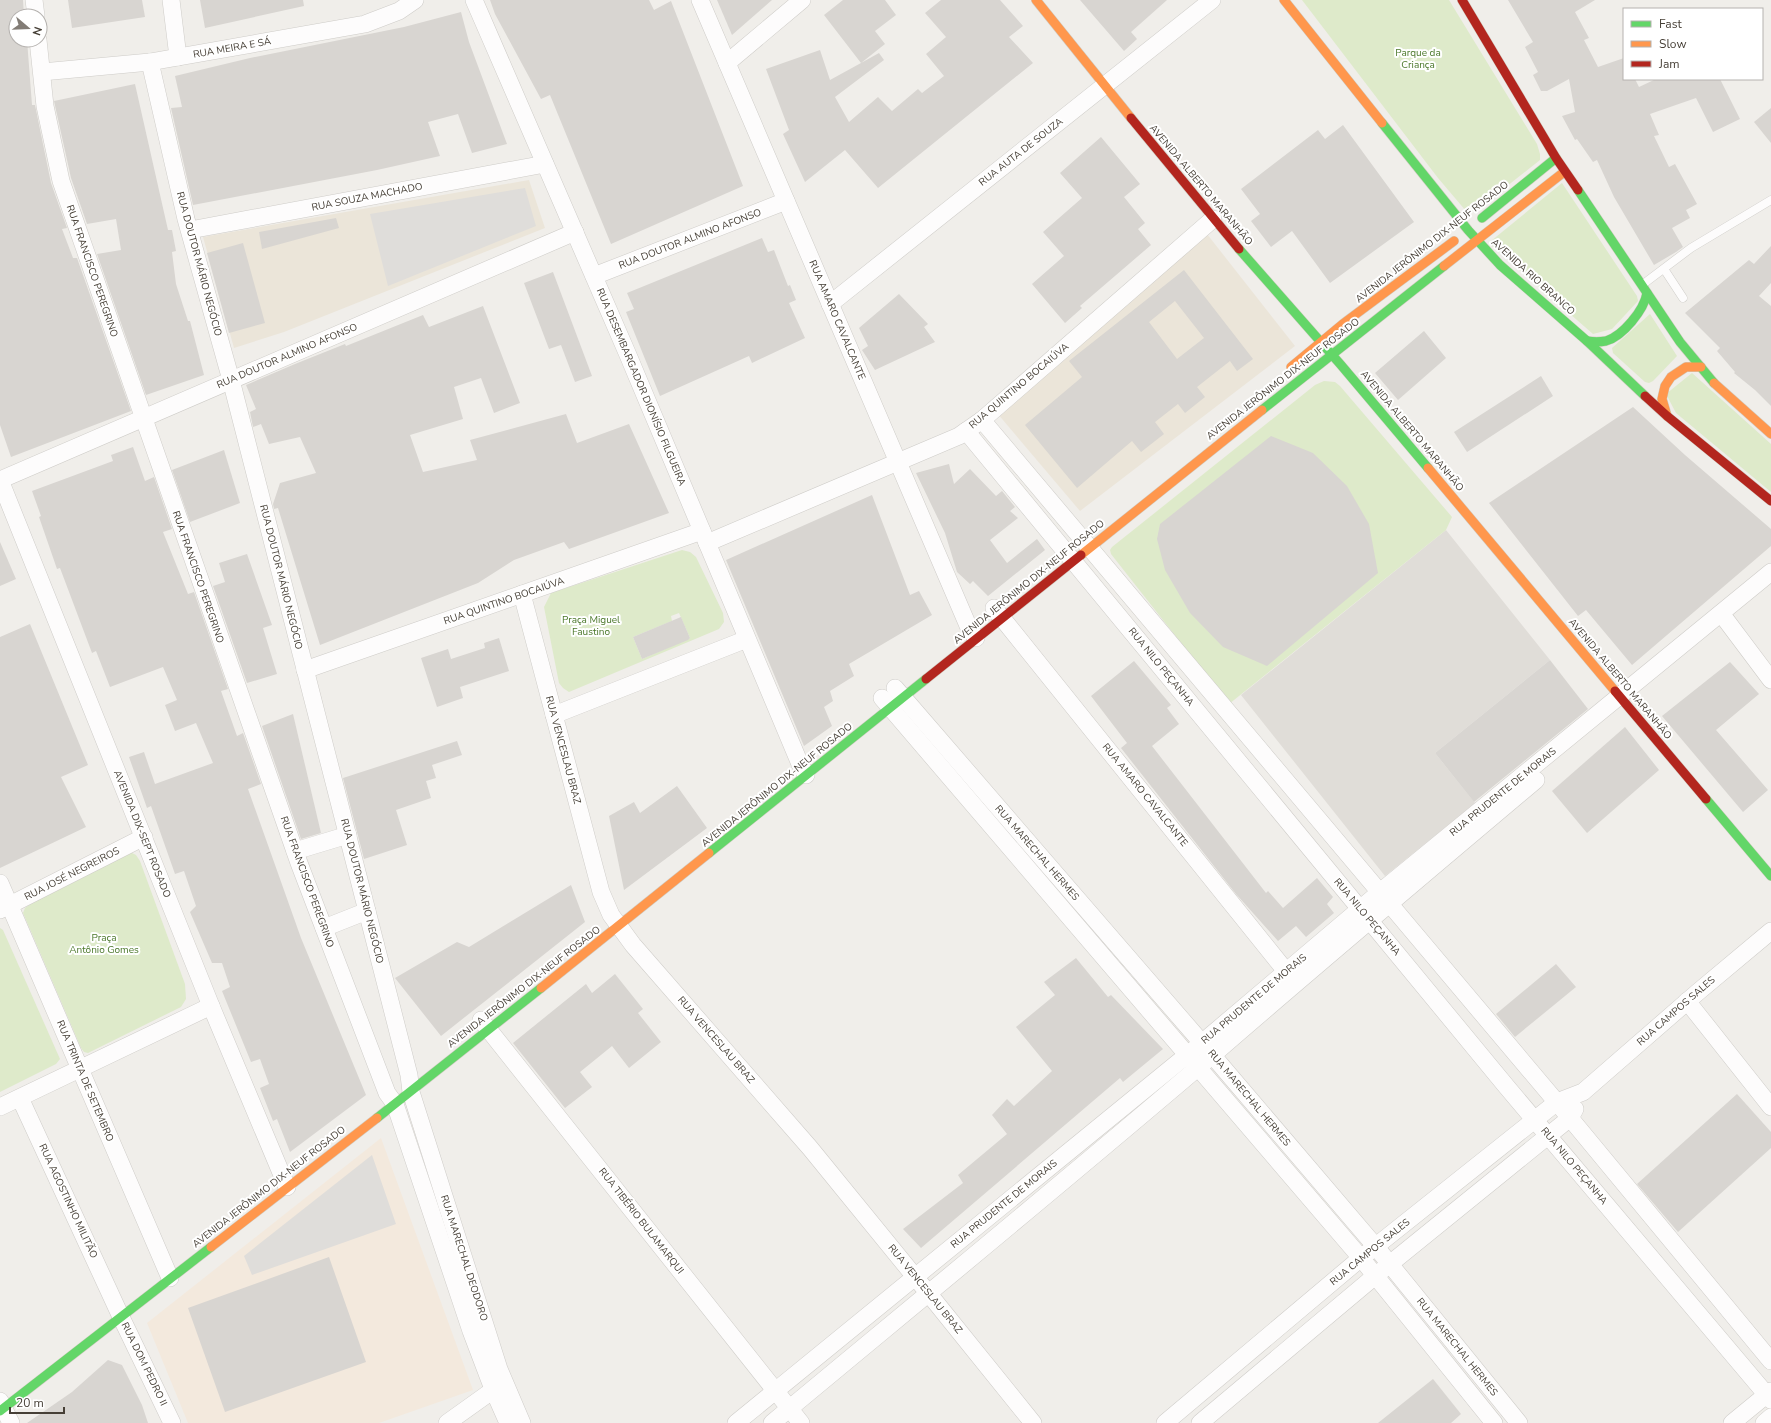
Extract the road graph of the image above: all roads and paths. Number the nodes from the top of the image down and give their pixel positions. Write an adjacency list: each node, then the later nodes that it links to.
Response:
1 (171, 0): 11 (street)
2 (415, 0): 11 (street, RUA MEIRA E SÁ)
3 (474, 0): 17 (street, RUA DESEMBARGADOR DIONÍSIO FILGUEIRA)
4 (700, 0): 13 (street, RUA AMARO CAVALCANTE)
5 (802, 0): 13 (street)
6 (1036, 0): 15 (main road, AVENIDA ALBERTO MARANHÃO)
7 (1212, 0): 15 (street, RUA AUTA DE SOUZA)
8 (1284, 0): 23 (main road, AVENIDA RIO BRANCO)
9 (1462, 0): 16 (main road)
10 (39, 48): 14 (street, RUA FRANCISCO PEREGRINO)
11 (178, 57): 12 (street, RUA MEIRA E SÁ)
12 (150, 62): 14 (street, RUA MEIRA E SÁ); 22 (street, RUA DOUTOR MÁRIO NEGÓCIO)
13 (727, 63): 20 (street, RUA AMARO CAVALCANTE)
14 (42, 72): 38 (street, RUA FRANCISCO PEREGRINO)
15 (1105, 85): 21 (main road, AVENIDA ALBERTO MARANHÃO); 30 (street, RUA AUTA DE SOUZA)
16 (1556, 158): 18 (main road); 23 (main road, AVENIDA JERÔNIMO DIX-NEUF ROSADO)
17 (545, 164): 22 (street, RUA SOUZA MACHADO); 24 (street, RUA DESEMBARGADOR DIONÍSIO FILGUEIRA)
18 (1564, 172): 25 (main road, AVENIDA JERÔNIMO DIX-NEUF ROSADO); 28 (main road)
19 (1771, 200): 26 (lane)
20 (786, 201): 27 (street, RUA DOUTOR ALMINO AFONSO); 30 (street, RUA AMARO CAVALCANTE)
21 (1213, 219): 32 (main road, AVENIDA ALBERTO MARANHÃO); 39 (street, RUA QUINTINO BOCAIÚVA)
22 (190, 230): 36 (street, RUA DOUTOR MÁRIO NEGÓCIO)
23 (1468, 230): 25 (main road, AVENIDA RIO BRANCO); 32 (main road, AVENIDA JERÔNIMO DIX-NEUF ROSADO)
24 (575, 232): 27 (street, RUA DESEMBARGADOR DIONÍSIO FILGUEIRA); 36 (street, RUA DOUTOR ALMINO AFONSO)
25 (1478, 241): 31 (main road, AVENIDA RIO BRANCO); 33 (main road, AVENIDA JERÔNIMO DIX-NEUF ROSADO)
26 (1664, 268): 28 (lane); 29 (lane)
27 (594, 276): 45 (street, RUA DESEMBARGADOR DIONÍSIO FILGUEIRA)
28 (1644, 289): 31 (main road); 34 (main road)
29 (1683, 298)
30 (830, 304): 42 (street, RUA AMARO CAVALCANTE)
31 (1587, 341): 37 (main road, AVENIDA RIO BRANCO)
32 (1321, 342): 33 (main road, AVENIDA ALBERTO MARANHÃO); 35 (main road, AVENIDA JERÔNIMO DIX-NEUF ROSADO)
33 (1332, 354): 46 (main road, AVENIDA JERÔNIMO DIX-NEUF ROSADO); 56 (main road, AVENIDA ALBERTO MARANHÃO)
34 (1701, 367): 37 (main road); 41 (main road)
35 (1285, 372)
36 (231, 380): 38 (street, RUA DOUTOR ALMINO AFONSO); 53 (street, RUA DOUTOR MÁRIO NEGÓCIO)
37 (1667, 416): 44 (main road, AVENIDA RIO BRANCO)
38 (143, 418): 43 (street, RUA DOUTOR ALMINO AFONSO); 61 (street, RUA FRANCISCO PEREGRINO)
39 (982, 420): 40 (street, RUA QUINTINO BOCAIÚVA); 46 (street, RUA NILO PEÇANHA)
40 (966, 431): 42 (street, RUA QUINTINO BOCAIÚVA); 46 (street, RUA NILO PEÇANHA)
41 (1771, 434)
42 (898, 462): 45 (street, RUA QUINTINO BOCAIÚVA); 50 (street, RUA AMARO CAVALCANTE)
43 (0, 480): 60 (street, AVENIDA DIX-SEPT ROSADO)
44 (1771, 501)
45 (705, 537): 49 (street, RUA QUINTINO BOCAIÚVA); 52 (street, RUA DESEMBARGADOR DIONÍSIO FILGUEIRA)
46 (1076, 546): 50 (main road, AVENIDA JERÔNIMO DIX-NEUF ROSADO); 64 (street, RUA NILO PEÇANHA); 67 (street, RUA NILO PEÇANHA)
47 (1771, 572): 56 (street, RUA PRUDENTE DE MORAIS)
48 (1771, 582): 51 (street, RUA PRUDENTE DE MORAIS)
49 (522, 594): 53 (street, RUA QUINTINO BOCAIÚVA); 57 (street, RUA VENCESLAU BRAZ)
50 (984, 620): 55 (main road, AVENIDA JERÔNIMO DIX-NEUF ROSADO); 71 (street, RUA AMARO CAVALCANTE)
51 (1726, 620): 54 (street); 56 (street, RUA PRUDENTE DE MORAIS)
52 (748, 639): 57 (street); 58 (street, RUA DESEMBARGADOR DIONÍSIO FILGUEIRA)
53 (305, 670): 59 (street, RUA DOUTOR MÁRIO NEGÓCIO)
54 (1771, 680)
55 (891, 696): 58 (main road, AVENIDA JERÔNIMO DIX-NEUF ROSADO); 75 (street, RUA MARECHAL HERMES); 76 (street, RUA MARECHAL HERMES)
56 (1624, 700): 62 (main road, AVENIDA ALBERTO MARANHÃO); 64 (street, RUA PRUDENTE DE MORAIS)
57 (554, 715): 68 (street, RUA VENCESLAU BRAZ)
58 (801, 767): 68 (main road, AVENIDA JERÔNIMO DIX-NEUF ROSADO)
59 (348, 834): 61 (street); 66 (street, RUA DOUTOR MÁRIO NEGÓCIO)
60 (144, 837): 65 (street, RUA JOSÉ NEGREIROS); 73 (street, AVENIDA DIX-SEPT ROSADO)
61 (295, 851): 69 (street, RUA FRANCISCO PEREGRINO)
62 (1771, 876)
63 (0, 883): 65 (street, RUA TRINTA DE SETEMBRO)
64 (1384, 898): 67 (street, RUA PRUDENTE DE MORAIS); 81 (street, RUA NILO PEÇANHA)
65 (5, 908): 77 (street, RUA TRINTA DE SETEMBRO)
66 (367, 911): 69 (street); 78 (street, RUA DOUTOR MÁRIO NEGÓCIO)
67 (1364, 914): 71 (street, RUA PRUDENTE DE MORAIS); 85 (street, RUA NILO PEÇANHA)
68 (613, 918): 74 (main road, AVENIDA JERÔNIMO DIX-NEUF ROSADO); 93 (street, RUA VENCESLAU BRAZ)
69 (324, 928): 78 (street, RUA FRANCISCO PEREGRINO)
70 (1771, 931): 72 (street, RUA CAMPOS SALES)
71 (1291, 977): 75 (street, RUA PRUDENTE DE MORAIS)
72 (1687, 1001): 79 (street, RUA CAMPOS SALES); 83 (street)
73 (211, 1006): 77 (street); 87 (street, AVENIDA DIX-SEPT ROSADO)
74 (483, 1022): 78 (main road, AVENIDA JERÔNIMO DIX-NEUF ROSADO); 98 (street, RUA TIBÉRIO BULAMARQUI)
75 (1207, 1049): 76 (street, RUA PRUDENTE DE MORAIS); 88 (street, RUA MARECHAL HERMES)
76 (1192, 1061): 89 (street, RUA MARECHAL HERMES); 93 (street, RUA PRUDENTE DE MORAIS); 94 (street, RUA PRUDENTE DE MORAIS)
77 (80, 1069): 80 (street); 91 (street, RUA TRINTA DE SETEMBRO)
78 (399, 1088): 87 (main road, AVENIDA JERÔNIMO DIX-NEUF ROSADO); 97 (street, RUA MARECHAL DEODORO)
79 (1583, 1092): 81 (street, RUA CAMPOS SALES); 84 (street, RUA CAMPOS SALES)
80 (20, 1098): 82 (street); 95 (street, RUA AGOSTINHO MILITÃO)
81 (1557, 1102): 84 (street, RUA NILO PEÇANHA); 85 (street, RUA CAMPOS SALES)
82 (0, 1107)
83 (1771, 1107)
84 (1570, 1118): 86 (street, RUA CAMPOS SALES); 96 (street, RUA NILO PEÇANHA)
85 (1536, 1120): 86 (street, RUA NILO PEÇANHA); 88 (street, RUA CAMPOS SALES)
86 (1549, 1135): 90 (street, RUA CAMPOS SALES); 99 (street, RUA NILO PEÇANHA)
87 (282, 1179): 91 (main road, AVENIDA JERÔNIMO DIX-NEUF ROSADO)
88 (1376, 1247): 89 (street, RUA CAMPOS SALES); 90 (street, RUA MARECHAL HERMES)
89 (1361, 1258): 92 (street, RUA MARECHAL HERMES); 111 (street, RUA CAMPOS SALES)
90 (1390, 1265): 92 (street, RUA CAMPOS SALES); 114 (street, RUA MARECHAL HERMES)
91 (167, 1269): 95 (main road, AVENIDA JERÔNIMO DIX-NEUF ROSADO)
92 (1375, 1276): 112 (street, RUA CAMPOS SALES); 113 (street, RUA MARECHAL HERMES)
93 (915, 1277): 94 (street, RUA VENCESLAU BRAZ); 98 (street, RUA PRUDENTE DE MORAIS)
94 (929, 1294): 101 (street, RUA PRUDENTE DE MORAIS); 110 (street, RUA VENCESLAU BRAZ)
95 (117, 1308): 100 (main road, AVENIDA JERÔNIMO DIX-NEUF ROSADO); 103 (street, RUA DOM PEDRO II)
96 (1771, 1361)
97 (499, 1385): 104 (street); 105 (street, RUA MARECHAL DEODORO); 106 (street, RUA MARECHAL DEODORO)
98 (775, 1391): 101 (street, RUA TIBÉRIO BULAMARQUI); 107 (street, RUA PRUDENTE DE MORAIS)
99 (1769, 1395): 115 (street)
100 (3, 1405)
101 (789, 1409): 108 (street, RUA PRUDENTE DE MORAIS); 109 (street, RUA TIBÉRIO BULAMARQUI)
102 (1771, 1417): 116 (street)
103 (172, 1423)
104 (447, 1423)
105 (508, 1423)
106 (522, 1423)
107 (736, 1423)
108 (772, 1423)
109 (801, 1423)
110 (1033, 1423)
111 (1165, 1423)
112 (1200, 1423)
113 (1494, 1423)
114 (1519, 1423)
115 (1732, 1423)
116 (1764, 1423)

